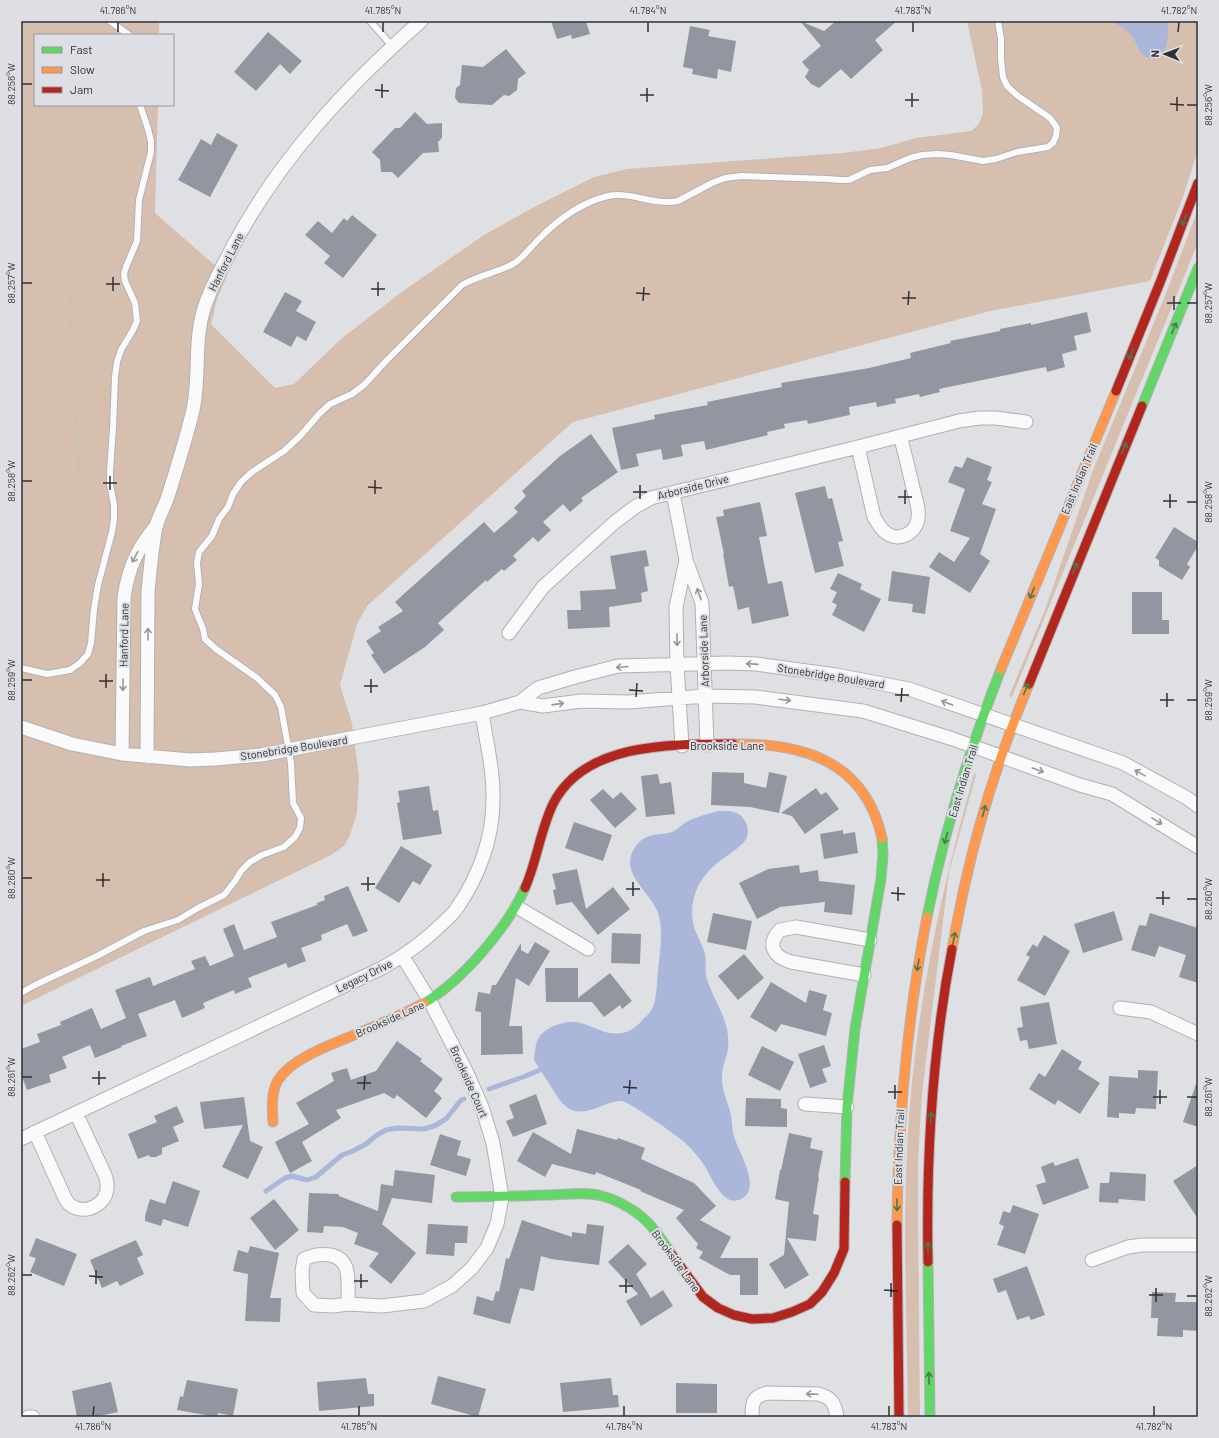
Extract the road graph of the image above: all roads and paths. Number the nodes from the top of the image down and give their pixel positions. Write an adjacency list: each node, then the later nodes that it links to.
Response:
1 (110, 21): 5 (lane)
2 (370, 21): 6 (lane)
3 (421, 21): 6 (street, Hanford Lane)
4 (998, 21): 32 (lane)
5 (127, 34)
6 (392, 46): 16 (street, Hanford Lane)
7 (140, 106): 21 (lane)
8 (1198, 183): 26 (main road, East Indian Trail, one-way to 26)
9 (69, 265): 15 (path)
10 (1198, 268): 27 (main road, one-way to 10)
11 (1026, 422): 12 (street, Arborside Drive)
12 (900, 436): 13 (street, Arborside Drive); 13 (street)
13 (858, 447): 14 (street, Arborside Drive)
14 (672, 493): 17 (street, Arborside Lane); 18 (street, Arborside Drive)
15 (82, 501)
16 (157, 525): 33 (street, Hanford Lane, one-way to 33); 35 (street, Hanford Lane, one-way to 16)
17 (686, 560): 19 (street, Arborside Lane, one-way to 19); 20 (street, Arborside Lane, one-way to 17)
18 (509, 633)
19 (677, 664): 20 (street, Stonebridge Boulevard); 23 (street, Arborside Lane); 24 (street, Stonebridge Boulevard, one-way to 24)
20 (704, 664): 22 (street, Arborside Lane); 26 (street, Stonebridge Boulevard, one-way to 20)
21 (21, 668)
22 (705, 696): 23 (street, Stonebridge Boulevard); 29 (street, Arborside Lane); 31 (street, Stonebridge Boulevard, one-way to 31)
23 (680, 697): 24 (street, Stonebridge Boulevard, one-way to 23); 30 (street, Arborside Lane)
24 (520, 702): 25 (street, Stonebridge Boulevard)
25 (482, 713): 32 (street, Stonebridge Boulevard); 43 (street, Legacy Drive)
26 (984, 716): 27 (street, Stonebridge Boulevard); 31 (main road, East Indian Trail)
27 (1012, 725): 34 (main road); 36 (street, Stonebridge Boulevard, one-way to 27)
28 (21, 727): 33 (street, Stonebridge Boulevard)
29 (707, 744): 30 (main road, Brookside Lane); 41 (main road, Brookside Lane)
30 (682, 746): 39 (main road, Brookside Lane)
31 (973, 746): 34 (street, Stonebridge Boulevard); 64 (main road, East Indian Trail, one-way to 64)
32 (289, 751): 35 (street, Stonebridge Boulevard); 45 (lane)
33 (122, 754): 35 (street, Stonebridge Boulevard)
34 (1001, 756): 37 (street, Stonebridge Boulevard, one-way to 37); 65 (main road, one-way to 34)
35 (147, 757)
36 (1198, 806)
37 (1198, 847)
38 (153, 878): 40 (path)
39 (516, 907): 42 (street); 46 (main road, Brookside Lane)
40 (21, 911)
41 (870, 940): 44 (main road, Brookside Lane); 44 (street)
42 (588, 949)
43 (403, 957): 46 (street, Brookside Court); 51 (street, Legacy Drive)
44 (864, 974): 50 (main road, Brookside Lane)
45 (21, 993)
46 (430, 1001): 52 (main road, Brookside Lane); 56 (street, Brookside Court)
47 (1120, 1008): 48 (street)
48 (1198, 1034)
49 (805, 1104): 50 (street)
50 (847, 1107): 56 (main road, Brookside Lane)
51 (76, 1113): 53 (street, Legacy Drive); 53 (street)
52 (273, 1122)
53 (35, 1132): 54 (street, Legacy Drive)
54 (21, 1139)
55 (456, 1196): 56 (main road, Brookside Lane)
56 (502, 1197): 59 (street, Brookside Court)
57 (1198, 1245): 58 (street)
58 (1092, 1260)
59 (348, 1304): 59 (street, Brookside Court)
60 (28, 1417): 61 (street)
61 (33, 1417)
62 (752, 1417): 63 (street, one-way to 62)
63 (837, 1417)
64 (899, 1417)
65 (930, 1417)

